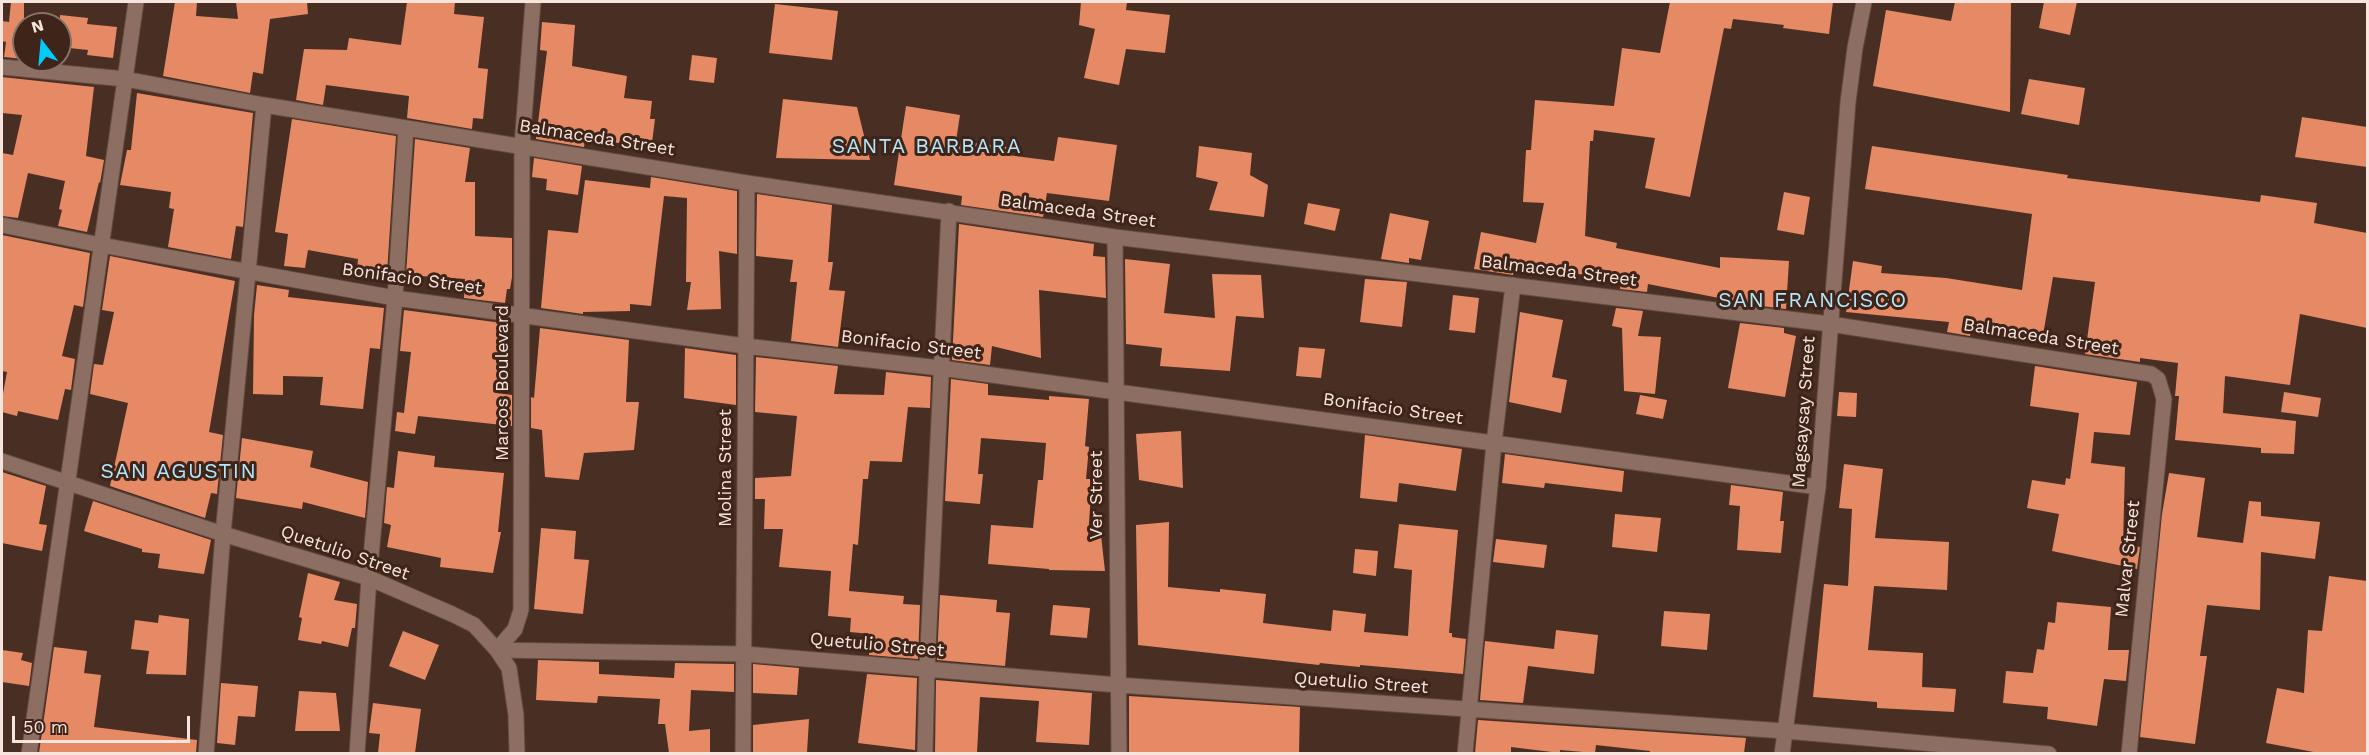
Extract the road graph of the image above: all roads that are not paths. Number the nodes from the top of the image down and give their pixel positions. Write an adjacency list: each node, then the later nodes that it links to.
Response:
1 (136, 2): 5 (street)
2 (533, 2): 8 (street, Marcos Boulevard)
3 (1864, 2): 18 (street, Magsaysay Street)
4 (2, 67): 5 (street, Balmaceda Street)
5 (125, 79): 6 (street, Balmaceda Street); 13 (street)
6 (264, 105): 7 (street, Balmaceda Street); 14 (street)
7 (406, 128): 8 (street, Balmaceda Street); 16 (street)
8 (522, 145): 9 (street, Balmaceda Street); 17 (street, Marcos Boulevard)
9 (747, 183): 10 (street, Balmaceda Street); 19 (street, Molina Street)
10 (949, 211): 12 (street, Balmaceda Street); 20 (street)
11 (2, 225): 13 (street, Bonifacio Street)
12 (1115, 237): 15 (street, Balmaceda Street); 22 (street, Ver Street)
13 (101, 245): 14 (street, Bonifacio Street); 25 (street)
14 (249, 272): 16 (street, Bonifacio Street); 27 (street)
15 (1513, 285): 18 (street, Balmaceda Street); 23 (street)
16 (395, 298): 17 (street, Bonifacio Street); 28 (street)
17 (523, 314): 19 (street, Bonifacio Street); 29 (street, Marcos Boulevard)
18 (1830, 324): 21 (street, Balmaceda Street); 26 (street, Magsaysay Street)
19 (746, 346): 20 (street, Bonifacio Street); 30 (street, Molina Street)
20 (940, 368): 22 (street, Bonifacio Street); 31 (street)
21 (2151, 374): 45 (street, Malvar Street)
22 (1116, 391): 23 (street, Bonifacio Street); 32 (street, Ver Street)
23 (1494, 443): 26 (street, Bonifacio Street); 33 (street)
24 (2, 461): 25 (street, Quetulio Street)
25 (67, 483): 27 (street, Quetulio Street); 35 (street)
26 (1818, 487): 34 (street, Magsaysay Street)
27 (223, 534): 28 (street, Quetulio Street); 36 (street)
28 (369, 578): 29 (street, Quetulio Street); 37 (street)
29 (497, 650): 30 (street, Quetulio Street); 38 (street)
30 (745, 654): 31 (street, Quetulio Street); 39 (street, Molina Street)
31 (927, 668): 32 (street, Quetulio Street); 40 (street)
32 (1118, 685): 33 (street, Quetulio Street); 41 (street, Ver Street)
33 (1468, 710): 34 (street, Quetulio Street); 42 (street)
34 (1785, 731): 43 (street, Magsaysay Street); 44 (street, Quetulio Street)
35 (29, 753)
36 (206, 753)
37 (357, 753)
38 (517, 753)
39 (743, 753)
40 (925, 753)
41 (1119, 753)
42 (1465, 753)
43 (1782, 753)
44 (2049, 753)
45 (2129, 753)

